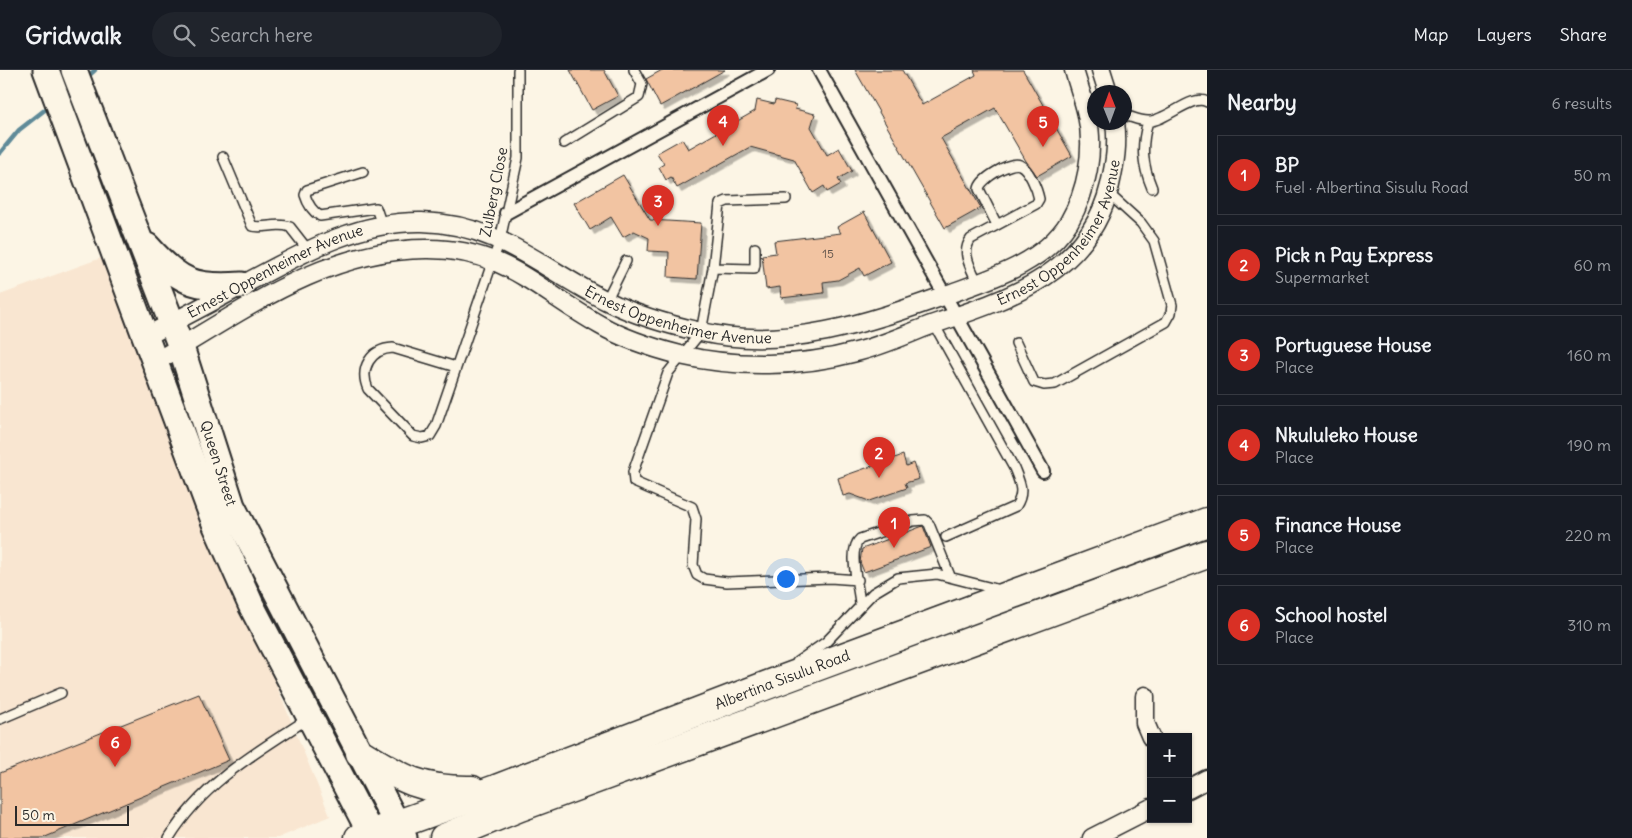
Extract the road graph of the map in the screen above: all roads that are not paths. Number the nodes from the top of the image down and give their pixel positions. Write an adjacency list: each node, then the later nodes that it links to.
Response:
1 (46, 70): 40 (main road, Queen Street)
2 (74, 70): 23 (main road, Queen Street)
3 (518, 70): 20 (lane, Zulberg Close)
4 (634, 70): 14 (lane)
5 (768, 70): 20 (street)
6 (819, 70): 32 (street)
7 (1074, 70): 30 (street, Ernest Oppenheimer Avenue)
8 (1101, 70): 9 (street)
9 (1106, 85)
10 (1207, 102): 12 (lane)
11 (1132, 117): 12 (lane)
12 (1148, 121): 17 (lane)
13 (1116, 130): 18 (street, Ernest Oppenheimer Avenue)
14 (564, 143)
15 (223, 157): 26 (lane)
16 (363, 172): 21 (lane)
17 (1152, 188)
18 (1108, 193): 35 (street, Ernest Oppenheimer Avenue); 41 (lane)
19 (786, 199): 29 (lane)
20 (506, 214): 24 (lane, Zulberg Close)
21 (382, 225): 24 (street, Ernest Oppenheimer Avenue); 26 (street, Ernest Oppenheimer Avenue)
22 (996, 225): 22 (lane); 30 (lane)
23 (139, 237): 31 (main road); 36 (main road, Queen Street)
24 (500, 240): 27 (lane, Zulberg Close); 33 (street, Ernest Oppenheimer Avenue)
25 (754, 248): 29 (lane)
26 (308, 250): 31 (street, Ernest Oppenheimer Avenue)
27 (493, 259): 42 (street, Ernest Oppenheimer Avenue); 43 (street, Ernest Oppenheimer Avenue); 45 (lane, Zulberg Close)
28 (626, 261): 33 (lane)
29 (713, 268): 39 (lane)
30 (978, 284): 32 (street, Ernest Oppenheimer Avenue)
31 (242, 285): 36 (street, Ernest Oppenheimer Avenue)
32 (944, 296): 34 (street, Ernest Oppenheimer Avenue); 35 (street)
33 (606, 301): 39 (street, Ernest Oppenheimer Avenue)
34 (907, 309): 38 (street); 39 (street, Ernest Oppenheimer Avenue)
35 (956, 317): 37 (street, Ernest Oppenheimer Avenue); 46 (street)
36 (172, 323): 40 (street, Ernest Oppenheimer Avenue); 42 (main road, Queen Street)
37 (934, 324): 38 (street, Ernest Oppenheimer Avenue); 48 (lane)
38 (915, 331): 43 (street, Ernest Oppenheimer Avenue)
39 (701, 332): 43 (lane)
40 (145, 337): 44 (main road, Queen Street)
41 (1016, 342)
42 (181, 347): 44 (street, Ernest Oppenheimer Avenue); 60 (main road, Queen Street)
43 (681, 355): 51 (lane)
44 (155, 362): 57 (main road, Queen Street)
45 (456, 367): 45 (lane, Zulberg Close)
46 (1043, 471)
47 (1207, 522): 52 (main road, Albertina Sisulu Road)
48 (946, 537)
49 (1207, 554): 64 (main road, Albertina Sisulu Road)
50 (950, 576): 51 (lane); 52 (lane); 53 (lane)
51 (858, 580): 53 (lane)
52 (1030, 588): 54 (main road, Albertina Sisulu Road)
53 (860, 604): 54 (lane)
54 (765, 686): 63 (main road, Albertina Sisulu Road)
55 (61, 693): 58 (lane)
56 (1145, 696): 59 (street)
57 (309, 718): 67 (main road, Queen Street); 68 (lane)
58 (0, 719)
59 (1149, 733)
60 (360, 753): 63 (main road); 66 (main road, Queen Street)
61 (1207, 778): 62 (street)
62 (1192, 786)
63 (496, 789): 66 (main road, Albertina Sisulu Road)
64 (520, 807): 69 (main road, Albertina Sisulu Road); 70 (main road)
65 (1147, 810): 71 (street)
66 (400, 831): 67 (main road, Albertina Sisulu Road)
67 (367, 836)
68 (169, 838)
69 (444, 838)
70 (491, 838)
71 (1092, 838)

